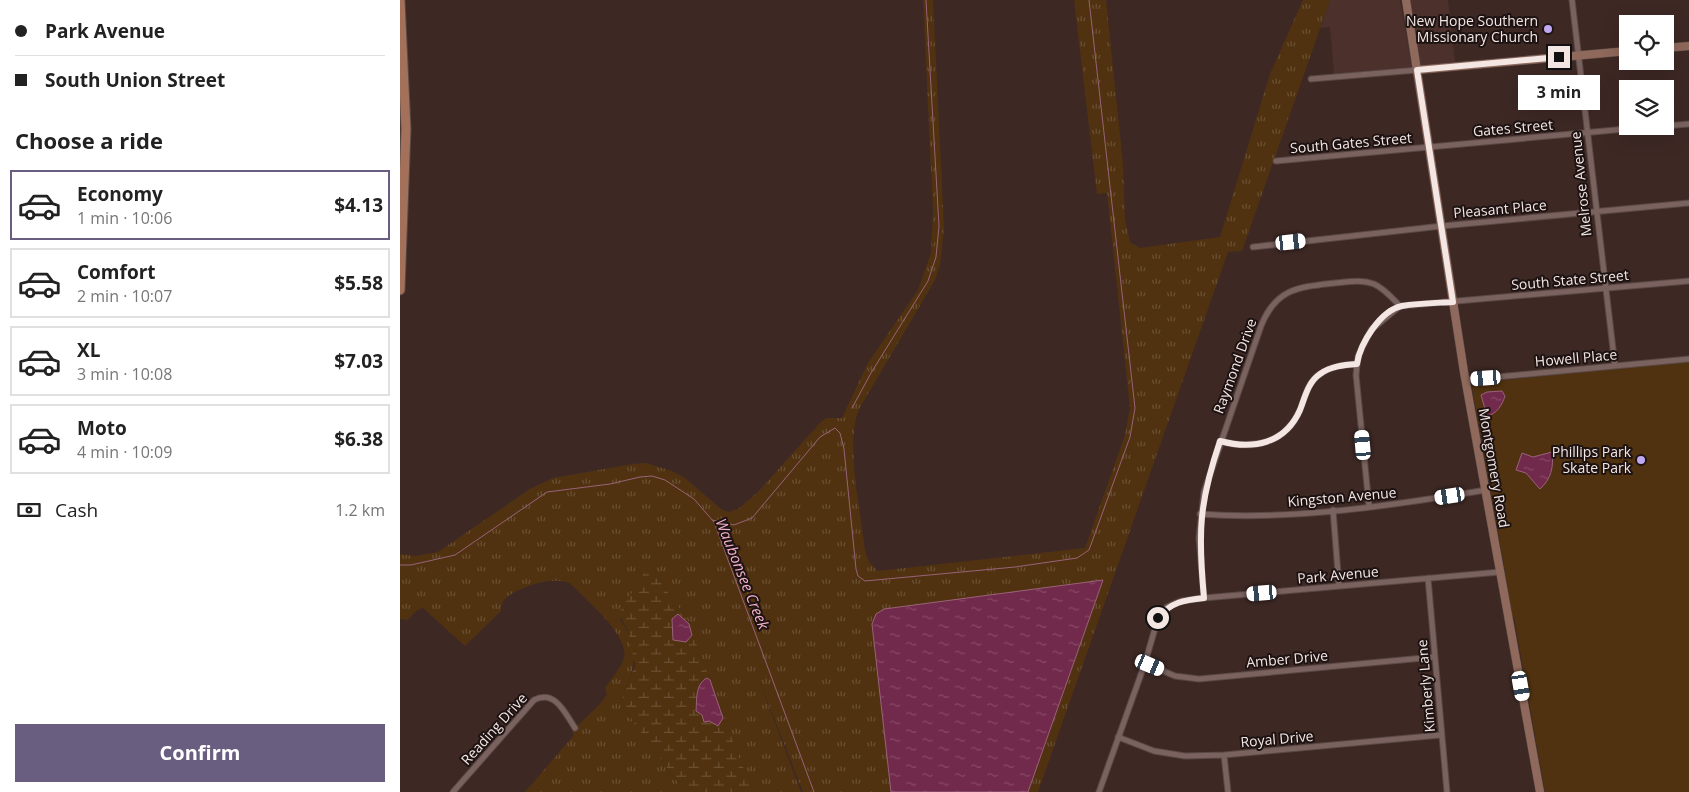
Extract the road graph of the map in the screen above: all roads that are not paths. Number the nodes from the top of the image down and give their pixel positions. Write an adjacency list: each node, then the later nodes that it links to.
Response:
1 (400, 0): 16 (main road)
2 (1406, 0): 8 (street, Montgomery Road)
3 (1572, 0): 7 (street, Melrose Avenue)
4 (1689, 46): 5 (street)
5 (1674, 47)
6 (1619, 52): 7 (street)
7 (1578, 56): 8 (street); 13 (street, Melrose Avenue)
8 (1417, 70): 9 (street); 14 (street, Montgomery Road)
9 (1311, 79)
10 (1689, 124): 11 (street)
11 (1674, 125)
12 (1619, 129): 13 (street, Gates Street)
13 (1587, 132): 14 (street, Gates Street); 18 (street, Melrose Avenue)
14 (1429, 147): 15 (street, South Gates Street); 19 (street, Montgomery Road)
15 (1276, 161)
16 (403, 173): 23 (main road)
17 (1689, 203): 18 (street, Pleasant Place)
18 (1595, 211): 19 (street, Pleasant Place); 22 (street, Melrose Avenue)
19 (1442, 226): 20 (street, Pleasant Place); 24 (street, Montgomery Road)
20 (1253, 247)
21 (1689, 281): 22 (street, South State Street)
22 (1605, 287): 24 (street, South State Street); 28 (street, Melrose Avenue)
23 (400, 290)
24 (1453, 302): 25 (street); 29 (street, Montgomery Road)
25 (1400, 306): 27 (street); 30 (street, Raymond Drive)
26 (1689, 360): 28 (street, Howell Place)
27 (1357, 364): 30 (street); 32 (street)
28 (1615, 366): 29 (street, Howell Place)
29 (1465, 380): 31 (street, Montgomery Road)
30 (1220, 441): 34 (street, Raymond Drive)
31 (1486, 490): 32 (street, Kingston Avenue); 35 (street, Montgomery Road)
32 (1369, 506): 33 (street, Kingston Avenue)
33 (1333, 510): 34 (street, Kingston Avenue); 37 (street)
34 (1200, 514): 38 (street, Raymond Drive)
35 (1500, 572): 36 (street, Park Avenue); 49 (street, Montgomery Road)
36 (1428, 578): 37 (street, Park Avenue); 39 (street, Kimberly Lane)
37 (1339, 586): 38 (street, Park Avenue)
38 (1204, 598): 40 (street, Park Avenue)
39 (1434, 657): 40 (street, Amber Drive); 42 (street, Kimberly Lane)
40 (1145, 662): 43 (street, Park Avenue)
41 (575, 728): 45 (street, Reading Drive)
42 (1441, 735): 44 (street, Royal Drive); 48 (street, Kimberly Lane)
43 (1118, 737): 44 (street, Royal Drive); 46 (street, Park Avenue)
44 (1224, 755): 47 (street)
45 (453, 792)
46 (1099, 792)
47 (1228, 792)
48 (1447, 792)
49 (1540, 792)

